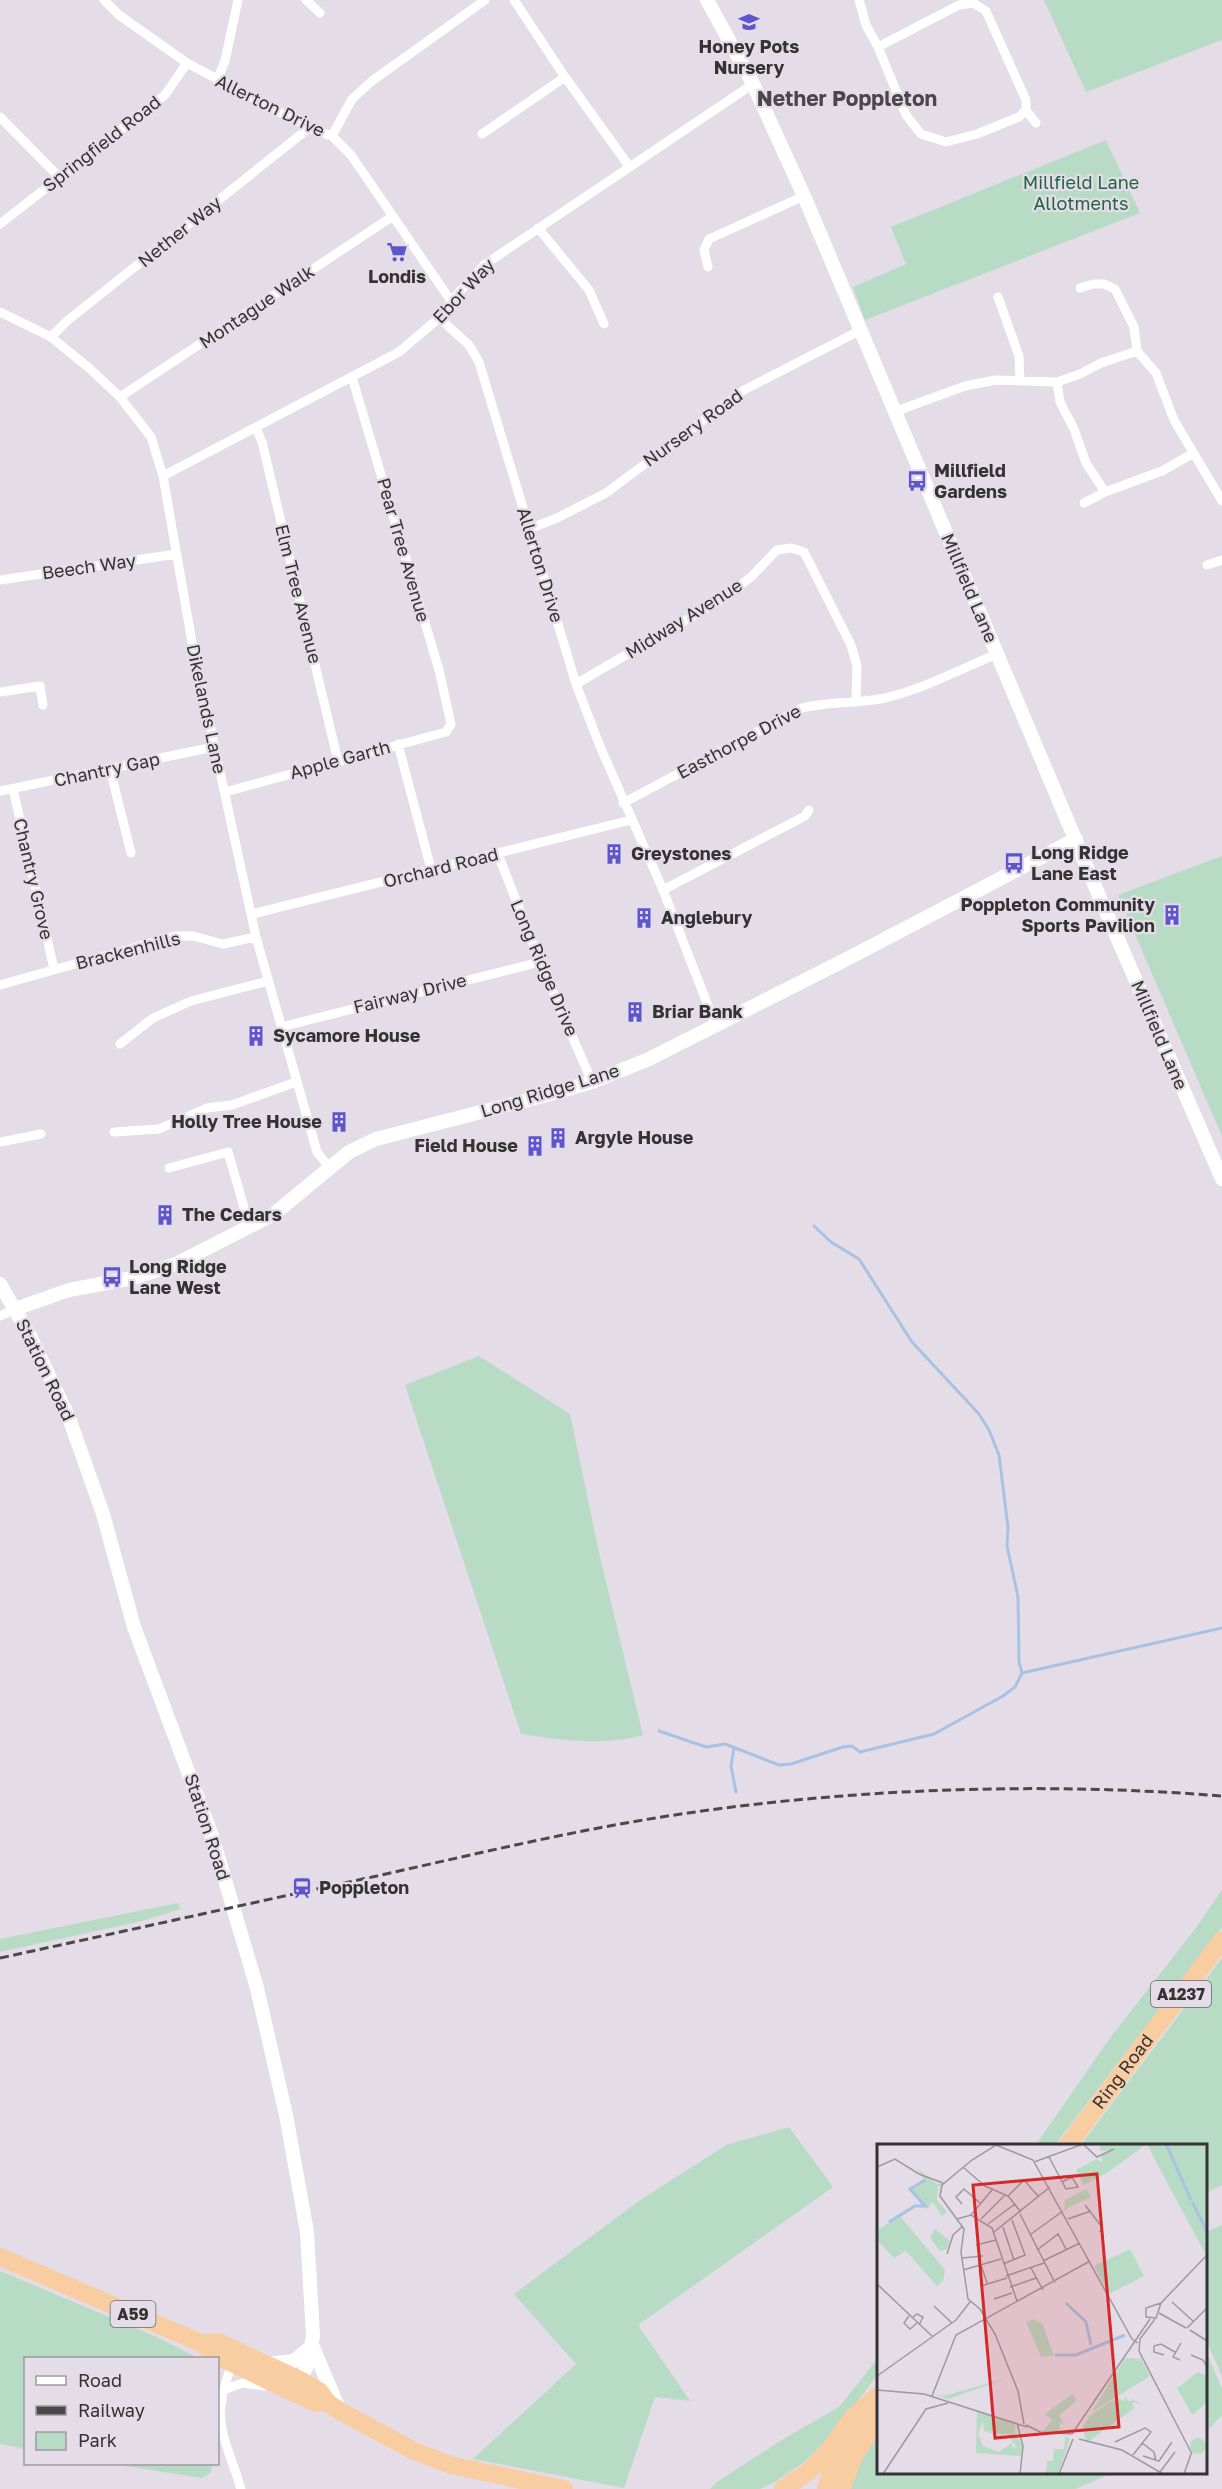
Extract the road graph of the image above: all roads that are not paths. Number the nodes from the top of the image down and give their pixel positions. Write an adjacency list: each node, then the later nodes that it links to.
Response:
1 (104, 0): 10 (street)
2 (238, 0): 12 (street)
3 (306, 0): 8 (street)
4 (485, 0): 19 (street)
5 (514, 0): 11 (street)
6 (707, 0): 13 (street, Millfield Lane)
7 (859, 0): 9 (street)
8 (320, 13)
9 (878, 47): 14 (street); 14 (street)
10 (187, 63): 12 (street, Allerton Drive); 21 (street, Springfield Road)
11 (564, 77): 18 (street); 20 (street)
12 (217, 80): 17 (street, Allerton Drive)
13 (753, 84): 20 (street, Ebor Way); 22 (street, Millfield Lane)
14 (1026, 110): 16 (street)
15 (0, 117): 21 (street)
16 (1036, 123)
17 (309, 128): 19 (street, Allerton Drive); 34 (street, Nether Way)
18 (482, 134)
19 (332, 136): 23 (street, Allerton Drive)
20 (629, 166): 25 (street, Ebor Way)
21 (59, 177): 24 (street, Springfield Road)
22 (804, 196): 26 (street); 33 (street, Millfield Lane)
23 (393, 216): 29 (street, Allerton Drive); 39 (street, Montague Walk)
24 (0, 224)
25 (538, 228): 29 (street, Ebor Way); 32 (street)
26 (708, 267)
27 (1080, 288): 35 (street)
28 (998, 297): 37 (street)
29 (451, 301): 31 (street, Ebor Way)
30 (0, 312): 34 (street, Dikelands Lane)
31 (439, 318): 36 (street, Ebor Way); 47 (street, Allerton Drive)
32 (604, 324)
33 (859, 331): 40 (street, Millfield Lane); 47 (street, Nursery Road)
34 (51, 337): 39 (street, Dikelands Lane)
35 (1137, 351): 38 (street); 42 (street)
36 (352, 377): 41 (street, Ebor Way); 57 (street, Pear Tree Avenue)
37 (1020, 381): 38 (street); 40 (street)
38 (1057, 382): 44 (street)
39 (120, 397): 43 (street, Dikelands Lane)
40 (894, 412): 52 (street, Millfield Lane)
41 (256, 428): 43 (street, Ebor Way); 60 (street, Elm Tree Avenue)
42 (1192, 454): 44 (street); 45 (street)
43 (163, 476): 48 (street, Dikelands Lane)
44 (1105, 492): 46 (street)
45 (1222, 501)
46 (1084, 503)
47 (529, 529): 53 (street, Allerton Drive)
48 (177, 554): 51 (street, Beech Way); 59 (street, Dikelands Lane)
49 (1222, 560): 50 (street)
50 (1207, 565)
51 (0, 580)
52 (997, 654): 55 (street, Easthorpe Drive); 68 (street, Millfield Lane)
53 (576, 684): 55 (street, Midway Avenue); 65 (street, Allerton Drive)
54 (0, 693): 56 (street)
55 (856, 701): 65 (street, Easthorpe Drive)
56 (43, 705)
57 (451, 724): 58 (street, Apple Garth)
58 (398, 744): 60 (street, Apple Garth); 71 (street)
59 (214, 747): 61 (street, Chantry Gap); 64 (street, Dikelands Lane)
60 (338, 761): 64 (street, Apple Garth)
61 (111, 769): 62 (street, Chantry Gap); 69 (street)
62 (13, 789): 63 (street, Chantry Gap); 76 (street, Chantry Grove)
63 (0, 791)
64 (225, 792): 73 (street, Dikelands Lane)
65 (624, 803): 67 (street, Allerton Drive)
66 (809, 810): 72 (street)
67 (631, 820): 70 (street, Orchard Road); 72 (street, Allerton Drive)
68 (1076, 839): 79 (street, Long Ridge Lane); 89 (street, Millfield Lane)
69 (130, 854)
70 (498, 854): 71 (street, Orchard Road); 75 (street, Long Ridge Drive)
71 (431, 869): 73 (street, Orchard Road)
72 (663, 890): 79 (street, Allerton Drive)
73 (252, 914): 74 (street, Dikelands Lane)
74 (256, 937): 76 (street, Brackenhills); 77 (street, Dikelands Lane)
75 (540, 962): 80 (street, Fairway Drive); 83 (street, Long Ridge Drive)
76 (54, 969): 78 (street, Brackenhills)
77 (268, 981): 80 (street, Dikelands Lane); 81 (street)
78 (0, 985)
79 (716, 1026): 83 (street, Long Ridge Lane)
80 (281, 1027): 82 (street, Dikelands Lane)
81 (120, 1044)
82 (296, 1082): 84 (street); 87 (street, Dikelands Lane)
83 (592, 1082): 87 (street, Long Ridge Lane)
84 (114, 1132)
85 (41, 1134): 86 (street)
86 (0, 1143)
87 (329, 1167): 90 (street, Long Ridge Lane)
88 (169, 1168): 90 (street)
89 (1222, 1179)
90 (250, 1228): 92 (street, Long Ridge Lane)
91 (0, 1284): 92 (street, Station Road)
92 (15, 1309): 93 (street); 97 (street, Station Road)
93 (0, 1316)
94 (1222, 1940): 95 (highway, Ring Road / A1237)
95 (1068, 2144)
96 (0, 2257): 98 (highway, A59)
97 (312, 2346): 100 (street); 102 (street, Station Road); 105 (street)
98 (205, 2351): 99 (highway, A59)
99 (235, 2357): 100 (highway, A59); 102 (highway, A59); 103 (street)
100 (265, 2364): 102 (highway, A59)
101 (219, 2380): 103 (street)
102 (293, 2387): 103 (street); 105 (highway, A59)
103 (223, 2390): 107 (street)
104 (876, 2406): 106 (highway); 109 (highway); 110 (highway)
105 (334, 2407): 108 (highway, A59)
106 (784, 2488)
107 (241, 2489)
108 (564, 2489)
109 (826, 2489)
110 (841, 2489)

